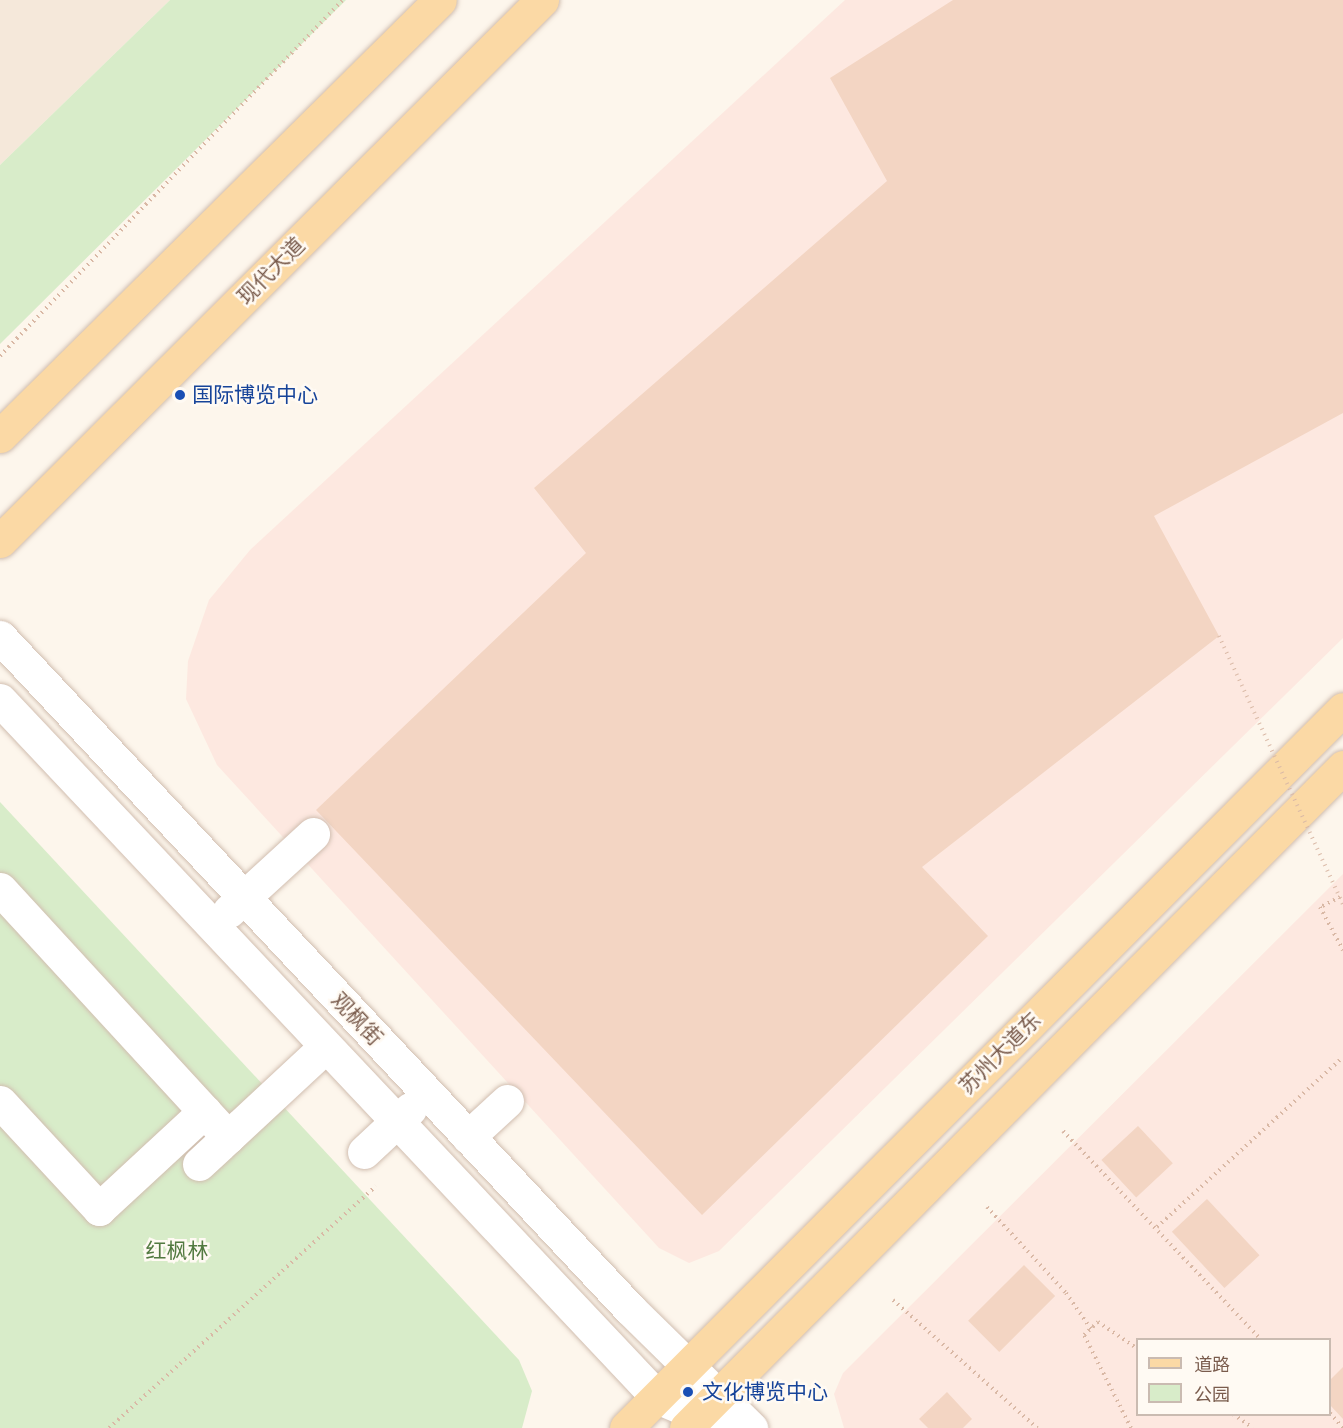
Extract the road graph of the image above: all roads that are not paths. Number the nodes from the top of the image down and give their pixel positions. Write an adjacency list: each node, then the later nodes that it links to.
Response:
1 (440, 0): 3 (main road)
2 (542, 0): 4 (main road, 现代大道)
3 (0, 436)
4 (0, 541)
5 (0, 637): 11 (street, 观枫街)
6 (0, 700): 12 (street, 观枫街)
7 (1343, 709): 23 (main road, 苏州大道东)
8 (1343, 767): 25 (main road, 苏州大道东)
9 (313, 834): 11 (street)
10 (0, 889): 17 (street)
11 (244, 897): 12 (street); 14 (street, 观枫街)
12 (212, 926): 13 (street, 观枫街)
13 (325, 1047): 18 (street, 观枫街); 19 (street)
14 (426, 1093): 18 (street); 20 (street, 观枫街)
15 (507, 1101): 20 (street)
16 (0, 1102): 17 (street)
17 (205, 1112): 19 (street)
18 (394, 1122): 21 (street); 24 (street, 观枫街)
19 (228, 1137): 22 (street)
20 (468, 1137): 23 (street, 观枫街)
21 (364, 1152)
22 (199, 1164)
23 (686, 1368): 24 (main road, 苏州大道东); 25 (street, 观枫街)
24 (657, 1397): 25 (street, 观枫街); 26 (main road, 苏州大道东)
25 (704, 1417): 27 (street)
26 (626, 1428)
27 (751, 1428)

